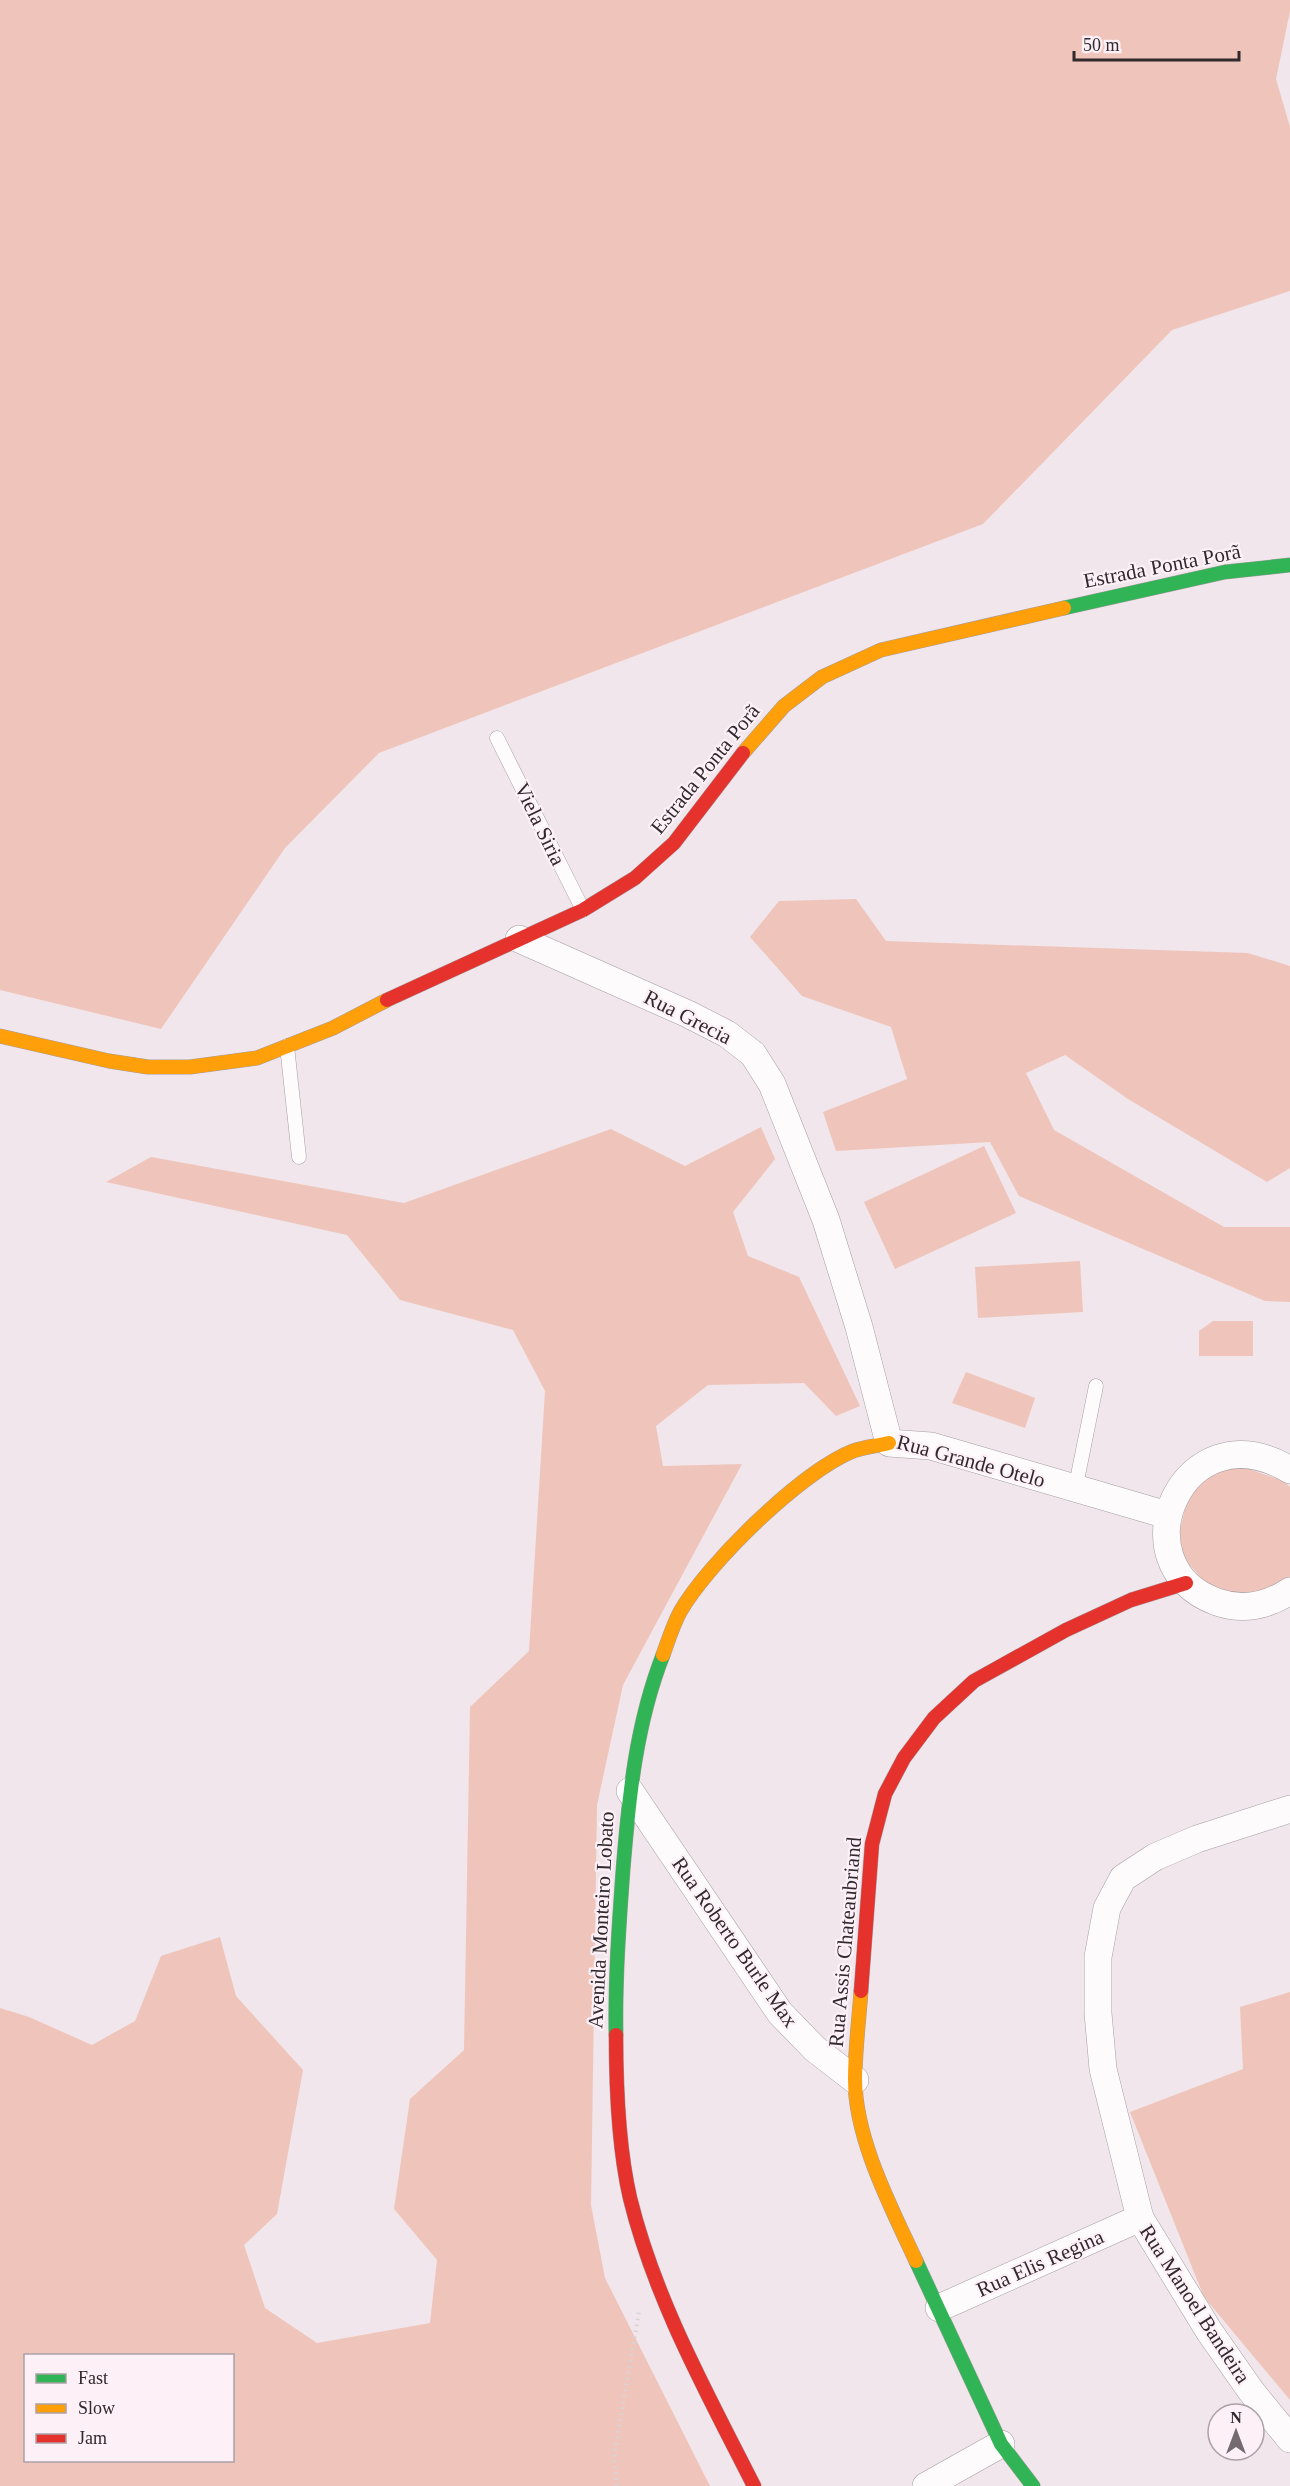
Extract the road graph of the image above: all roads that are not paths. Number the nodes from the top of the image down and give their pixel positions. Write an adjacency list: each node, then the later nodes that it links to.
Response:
1 (1290, 565): 3 (street, Estrada Ponta Porã)
2 (497, 738): 3 (lane, Viela Siria)
3 (583, 910): 4 (street, Estrada Ponta Porã)
4 (519, 939): 6 (street, Estrada Ponta Porã); 8 (street, Rua Grecia)
5 (0, 1036): 6 (street, Estrada Ponta Porã)
6 (287, 1046): 7 (lane)
7 (299, 1157)
8 (826, 1220): 10 (street, Rua Grande Otelo)
9 (1096, 1386): 12 (lane)
10 (889, 1443): 12 (street, Rua Grande Otelo); 16 (street, Avenida Monteiro Lobato)
11 (1285, 1457): 13 (street)
12 (1075, 1490): 13 (street, Rua Grande Otelo)
13 (1167, 1515): 14 (street)
14 (1186, 1583): 15 (street); 18 (street, Rua Assis Chateaubriand)
15 (1290, 1591)
16 (630, 1791): 18 (street, Rua Roberto Burle Max); 23 (street, Avenida Monteiro Lobato)
17 (1290, 1809): 19 (street, Rua Manoel Bandeira)
18 (855, 2080): 20 (street, Rua Assis Chateaubriand)
19 (1140, 2218): 20 (street, Rua Elis Regina); 21 (street, Rua Manoel Bandeira)
20 (939, 2308): 22 (street, Rua Assis Chateaubriand)
21 (1290, 2439)
22 (1001, 2444): 24 (street); 25 (street, Rua Assis Chateaubriand)
23 (754, 2486)
24 (927, 2486)
25 (1033, 2486)

